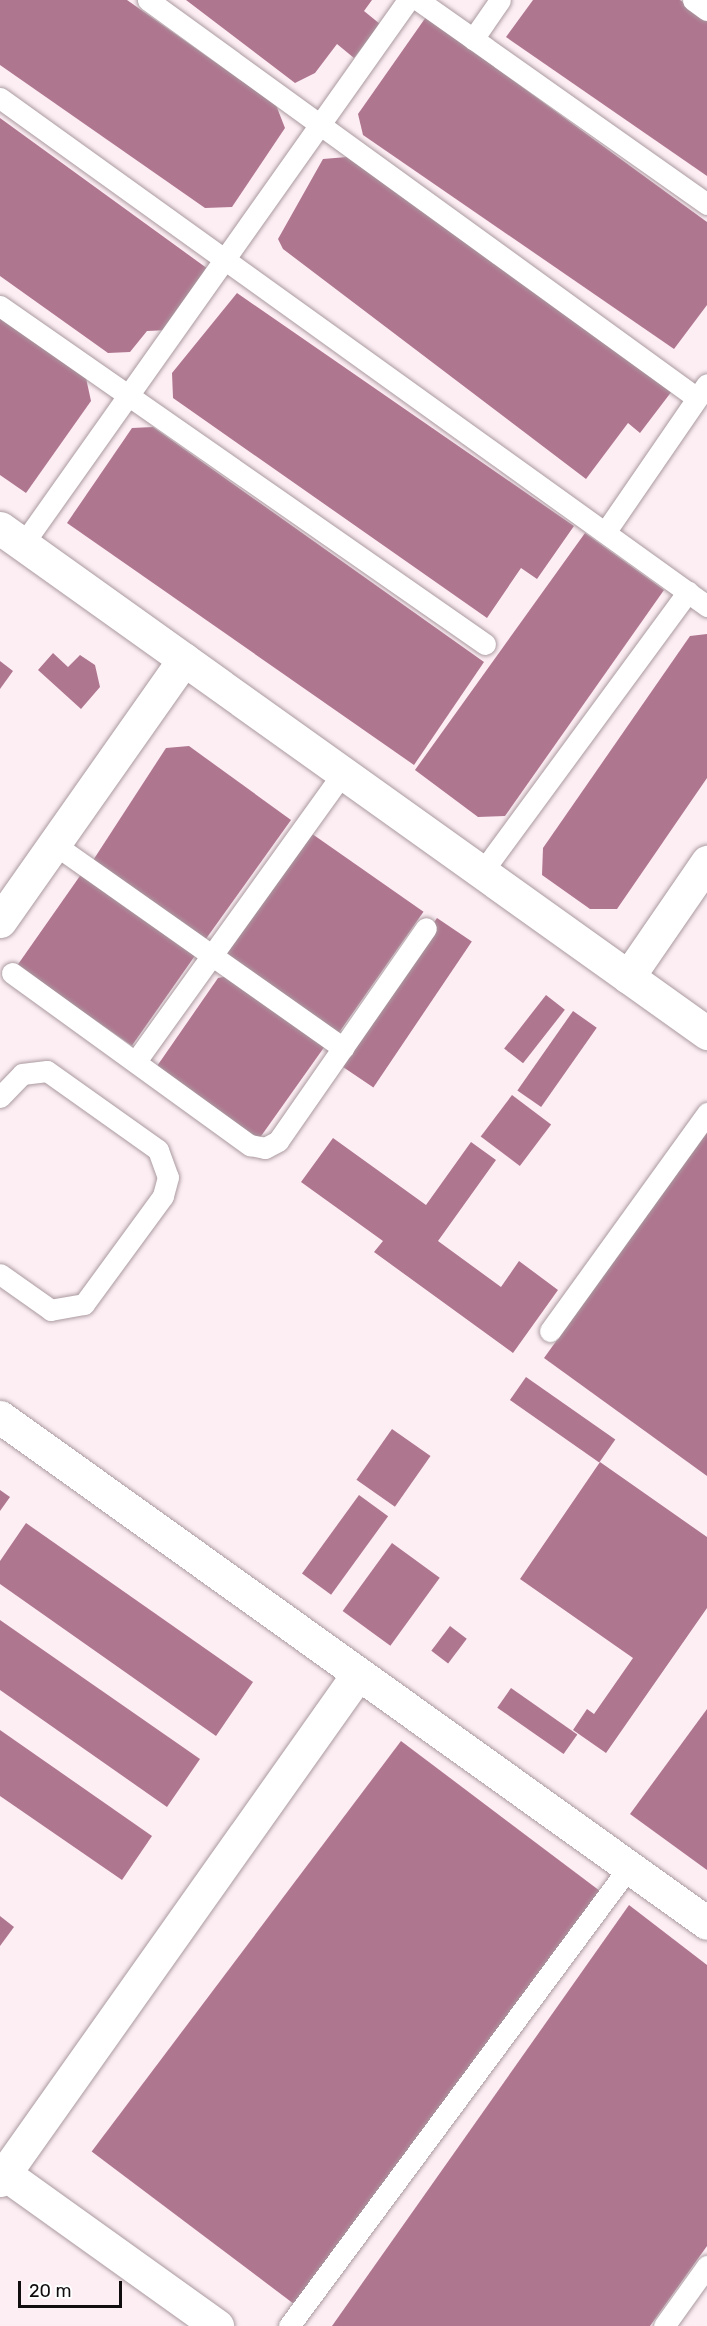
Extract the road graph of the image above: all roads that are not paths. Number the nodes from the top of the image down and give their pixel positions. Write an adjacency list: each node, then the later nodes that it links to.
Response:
1 (148, 0): 9 (lane)
2 (408, 0): 9 (lane)
3 (418, 0): 7 (lane)
4 (500, 0): 7 (lane)
5 (693, 0): 6 (lane)
6 (707, 10)
7 (473, 39): 10 (lane)
8 (0, 98): 11 (lane)
9 (320, 124): 11 (lane); 13 (lane)
10 (707, 204)
11 (226, 256): 14 (lane); 15 (lane)
12 (0, 306): 14 (lane)
13 (702, 391): 15 (lane)
14 (127, 397): 16 (lane); 19 (lane)
15 (606, 531): 17 (lane)
16 (11, 536): 20 (street)
17 (688, 592): 18 (lane); 24 (lane)
18 (707, 606)
19 (485, 644)
20 (184, 659): 21 (street); 22 (street)
21 (343, 773): 24 (street); 27 (lane)
22 (54, 844): 25 (street); 27 (lane)
23 (707, 862): 29 (street)
24 (482, 872): 29 (street)
25 (0, 921)
26 (426, 928): 31 (lane)
27 (213, 956): 31 (lane); 32 (lane)
28 (12, 973): 32 (lane)
29 (628, 977): 30 (street)
30 (707, 1033)
31 (343, 1048): 32 (lane)
32 (136, 1061)
33 (0, 1097): 35 (lane)
34 (707, 1113): 36 (lane)
35 (0, 1274)
36 (550, 1331)
37 (0, 1417): 38 (street)
38 (358, 1674): 39 (street); 41 (street)
39 (629, 1868): 40 (street); 44 (lane)
40 (707, 1923)
41 (2, 2177): 43 (street)
42 (707, 2266): 45 (lane)
43 (217, 2326)
44 (289, 2326)
45 (664, 2326)

